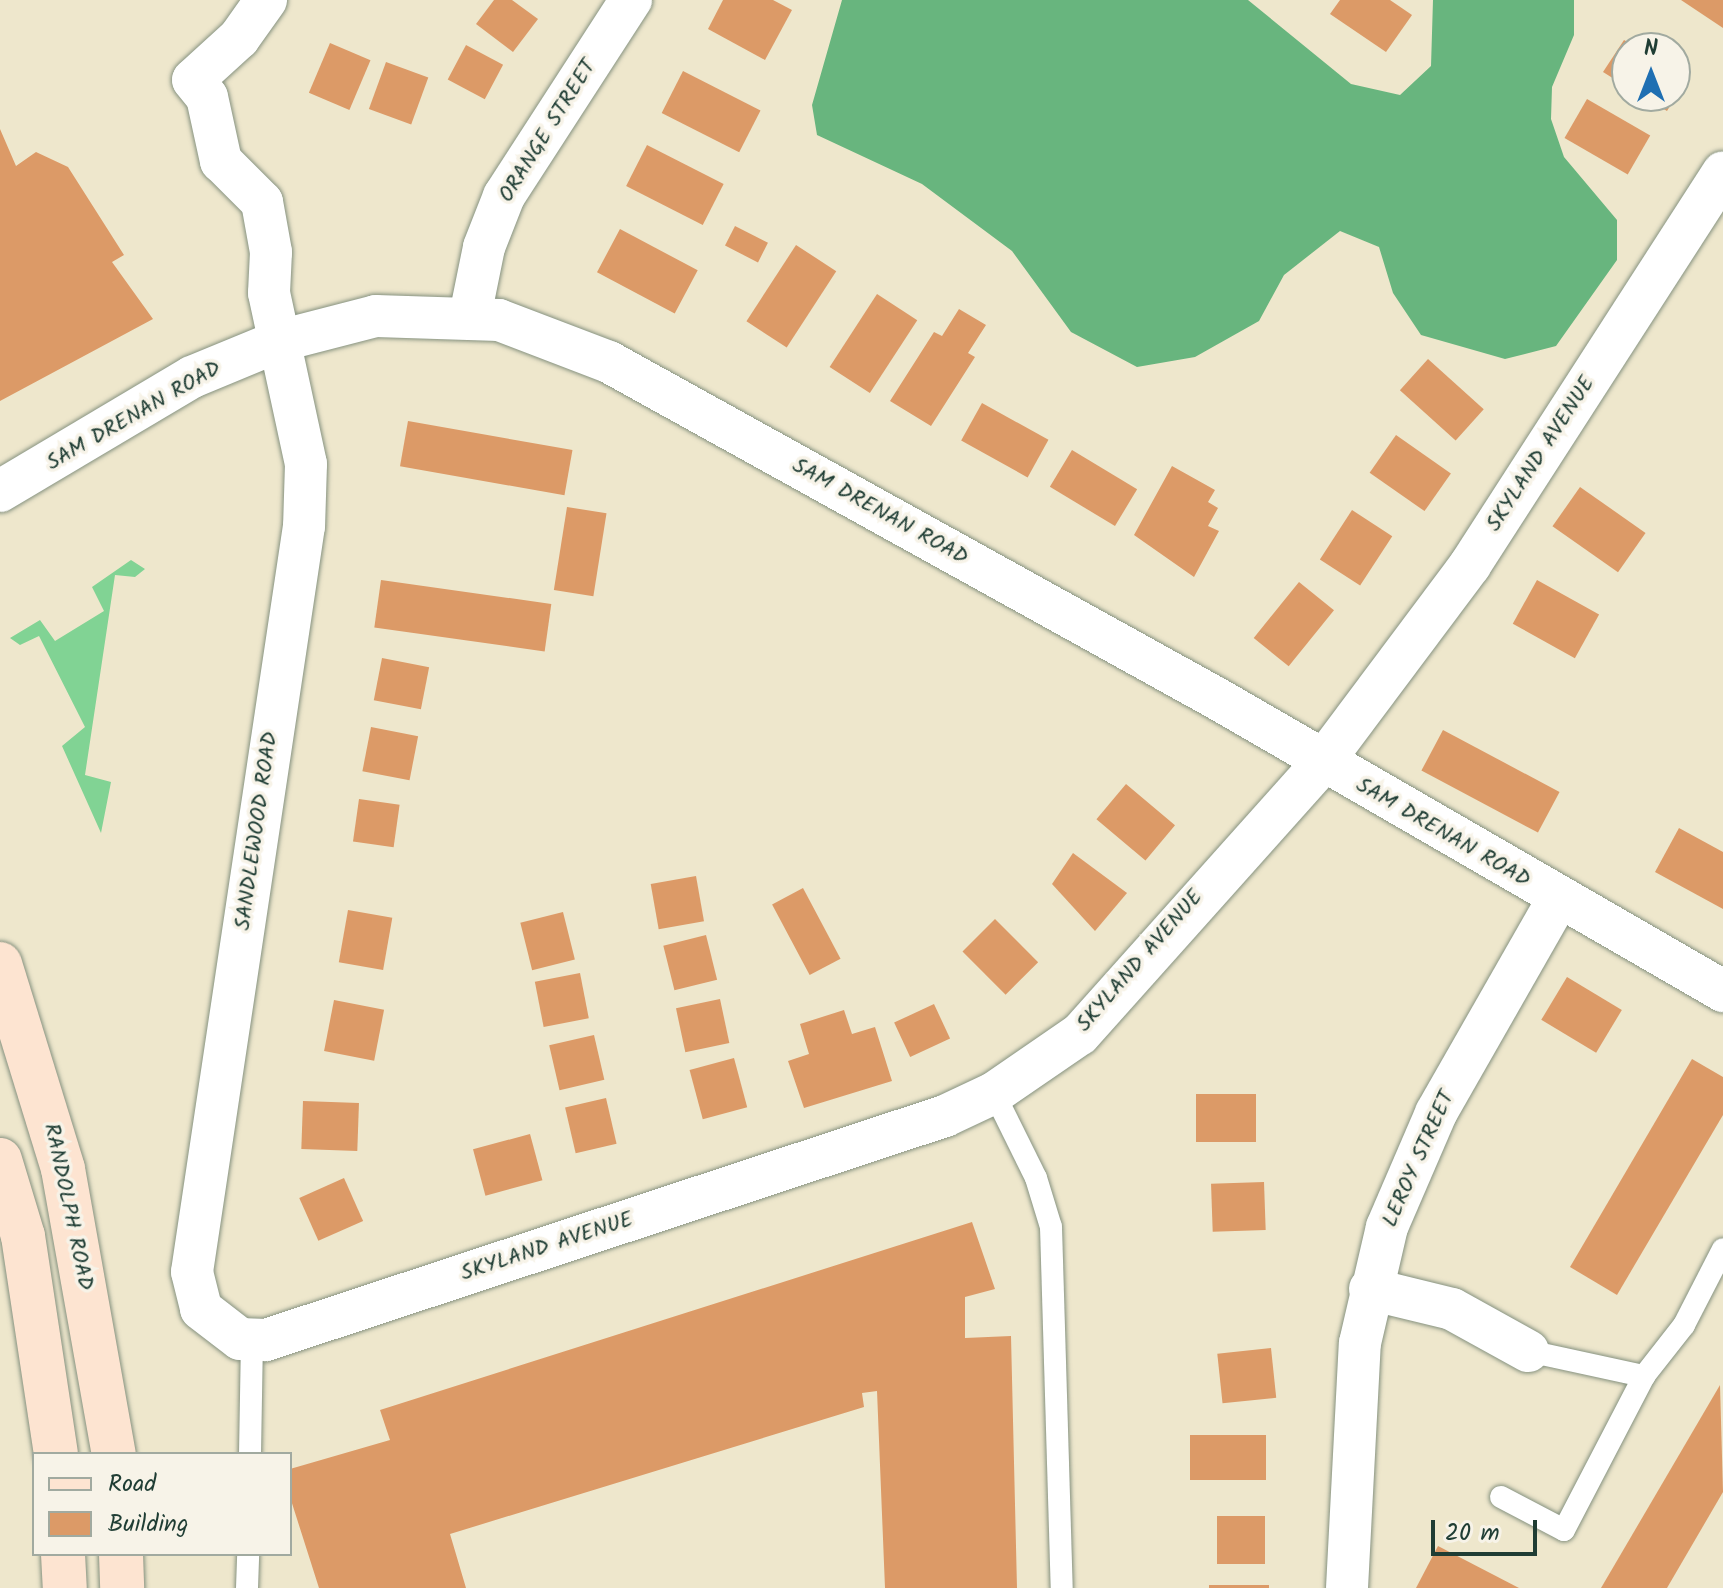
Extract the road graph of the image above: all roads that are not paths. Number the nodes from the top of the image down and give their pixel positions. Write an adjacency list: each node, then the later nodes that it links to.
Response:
1 (266, 0): 5 (street, SANDLEWOOD ROAD)
2 (631, 0): 4 (street, ORANGE STREET)
3 (1723, 172): 7 (street, SKYLAND AVENUE)
4 (470, 316): 5 (street, SAM DRENAN ROAD); 7 (street, SAM DRENAN ROAD)
5 (279, 341): 6 (street, SAM DRENAN ROAD); 15 (street, SANDLEWOOD ROAD)
6 (0, 491)
7 (1322, 763): 8 (street, SAM DRENAN ROAD); 11 (street, SKYLAND AVENUE)
8 (1558, 899): 10 (street, SAM DRENAN ROAD); 14 (street, LEROY STREET)
9 (0, 964): 19 (main road, RANDOLPH ROAD)
10 (1723, 991)
11 (994, 1093): 15 (street, SKYLAND AVENUE); 28 (lane)
12 (0, 1160): 18 (main road)
13 (1723, 1249): 17 (lane)
14 (1370, 1289): 16 (street); 29 (street, LEROY STREET)
15 (252, 1339): 20 (lane)
16 (1528, 1351): 17 (lane)
17 (1644, 1376): 21 (lane)
18 (56, 1452)
19 (114, 1452)
20 (250, 1452)
21 (1501, 1497)
22 (63, 1556): 25 (main road)
23 (121, 1556): 26 (main road)
24 (248, 1556): 27 (lane)
25 (65, 1588)
26 (122, 1588)
27 (247, 1588)
28 (1062, 1588)
29 (1347, 1588)

